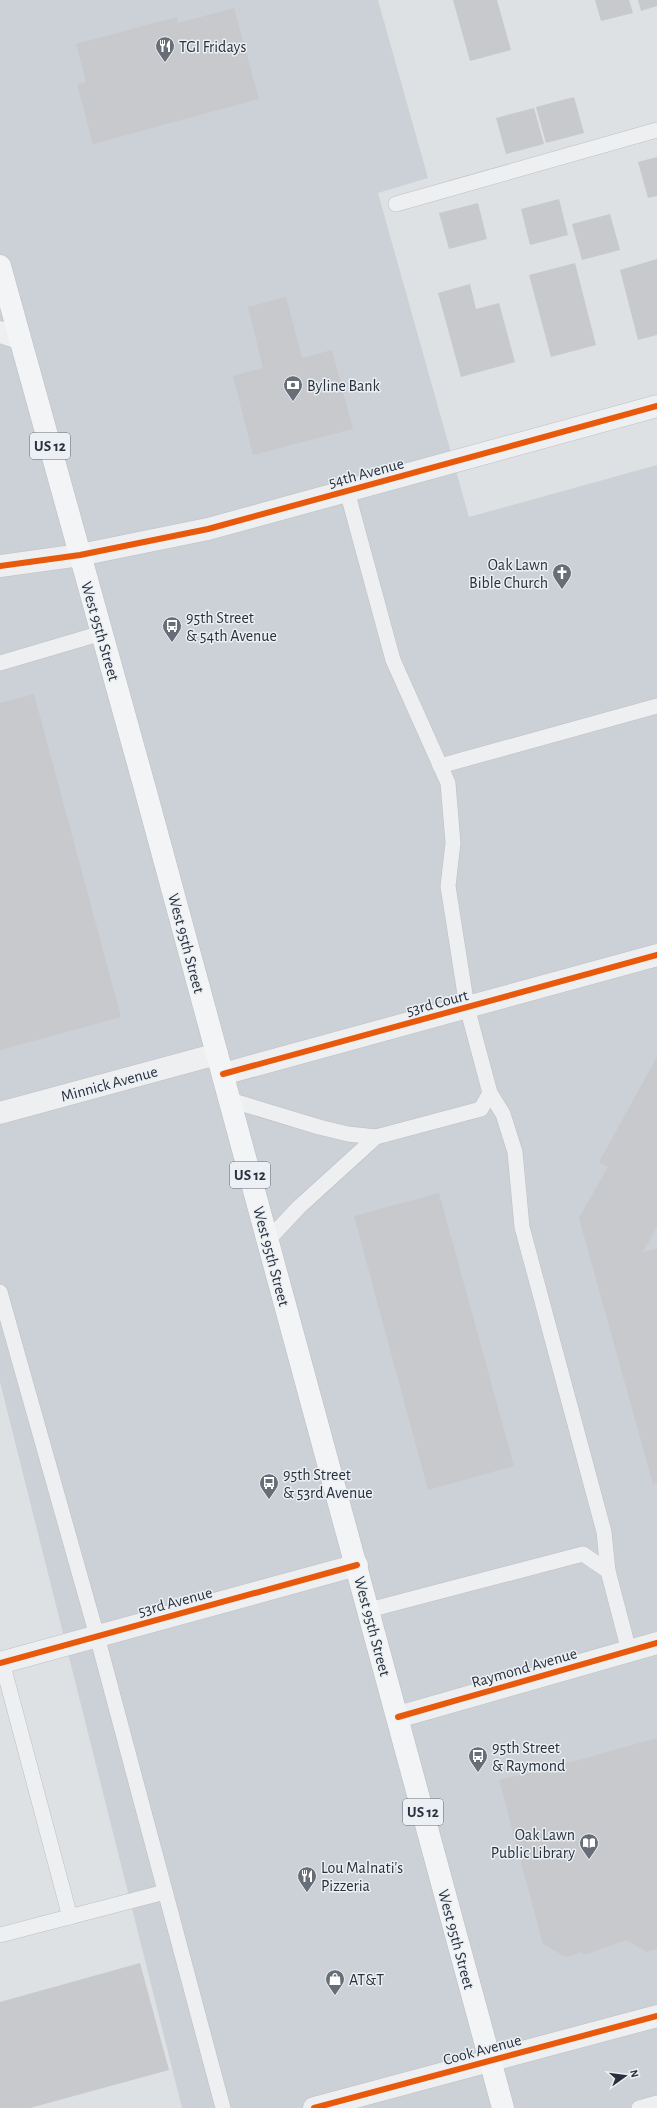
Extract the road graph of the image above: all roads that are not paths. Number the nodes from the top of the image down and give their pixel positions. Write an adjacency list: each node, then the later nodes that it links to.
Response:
1 (657, 130): 2 (lane)
2 (396, 204)
3 (0, 266): 4 (main road, West 95th Street / US 12)
4 (10, 335): 7 (main road, West 95th Street / US 12)
5 (657, 406): 6 (street, 54th Avenue)
6 (347, 491): 7 (street, 54th Avenue); 12 (lane)
7 (80, 554): 8 (street, 54th Avenue); 9 (main road, West 95th Street / US 12)
8 (0, 566)
9 (102, 633): 10 (lane); 15 (main road, West 95th Street / US 12)
10 (0, 663)
11 (657, 706): 12 (lane)
12 (440, 766): 14 (lane)
13 (657, 955): 14 (street, 53rd Court)
14 (467, 1007): 16 (street, 53rd Court); 17 (lane)
15 (217, 1054): 16 (main road, West 95th Street / US 12); 19 (street, Minnick Avenue)
16 (223, 1074): 18 (main road, West 95th Street / US 12)
17 (490, 1093): 20 (lane); 24 (lane)
18 (230, 1100): 20 (lane); 21 (main road, West 95th Street / US 12)
19 (0, 1113)
20 (376, 1137): 21 (lane)
21 (268, 1240): 23 (main road, West 95th Street / US 12)
22 (0, 1292): 26 (lane)
23 (357, 1565): 25 (main road, West 95th Street / US 12); 26 (street, 53rd Avenue)
24 (608, 1571): 25 (lane); 28 (lane)
25 (369, 1610): 30 (main road, West 95th Street / US 12)
26 (97, 1636): 29 (street, 53rd Avenue); 31 (lane)
27 (657, 1643): 28 (street, Raymond Avenue)
28 (629, 1651): 30 (street, Raymond Avenue)
29 (1, 1662): 32 (lane)
30 (398, 1717): 35 (main road, West 95th Street / US 12)
31 (165, 1892): 32 (lane); 37 (lane)
32 (70, 1917): 33 (lane)
33 (0, 1935)
34 (657, 2016): 35 (street, Cook Avenue)
35 (490, 2060): 38 (street, Cook Avenue); 39 (main road, West 95th Street / US 12)
36 (657, 2103): 40 (lane)
37 (223, 2108)
38 (314, 2108)
39 (503, 2108)
40 (639, 2108)

